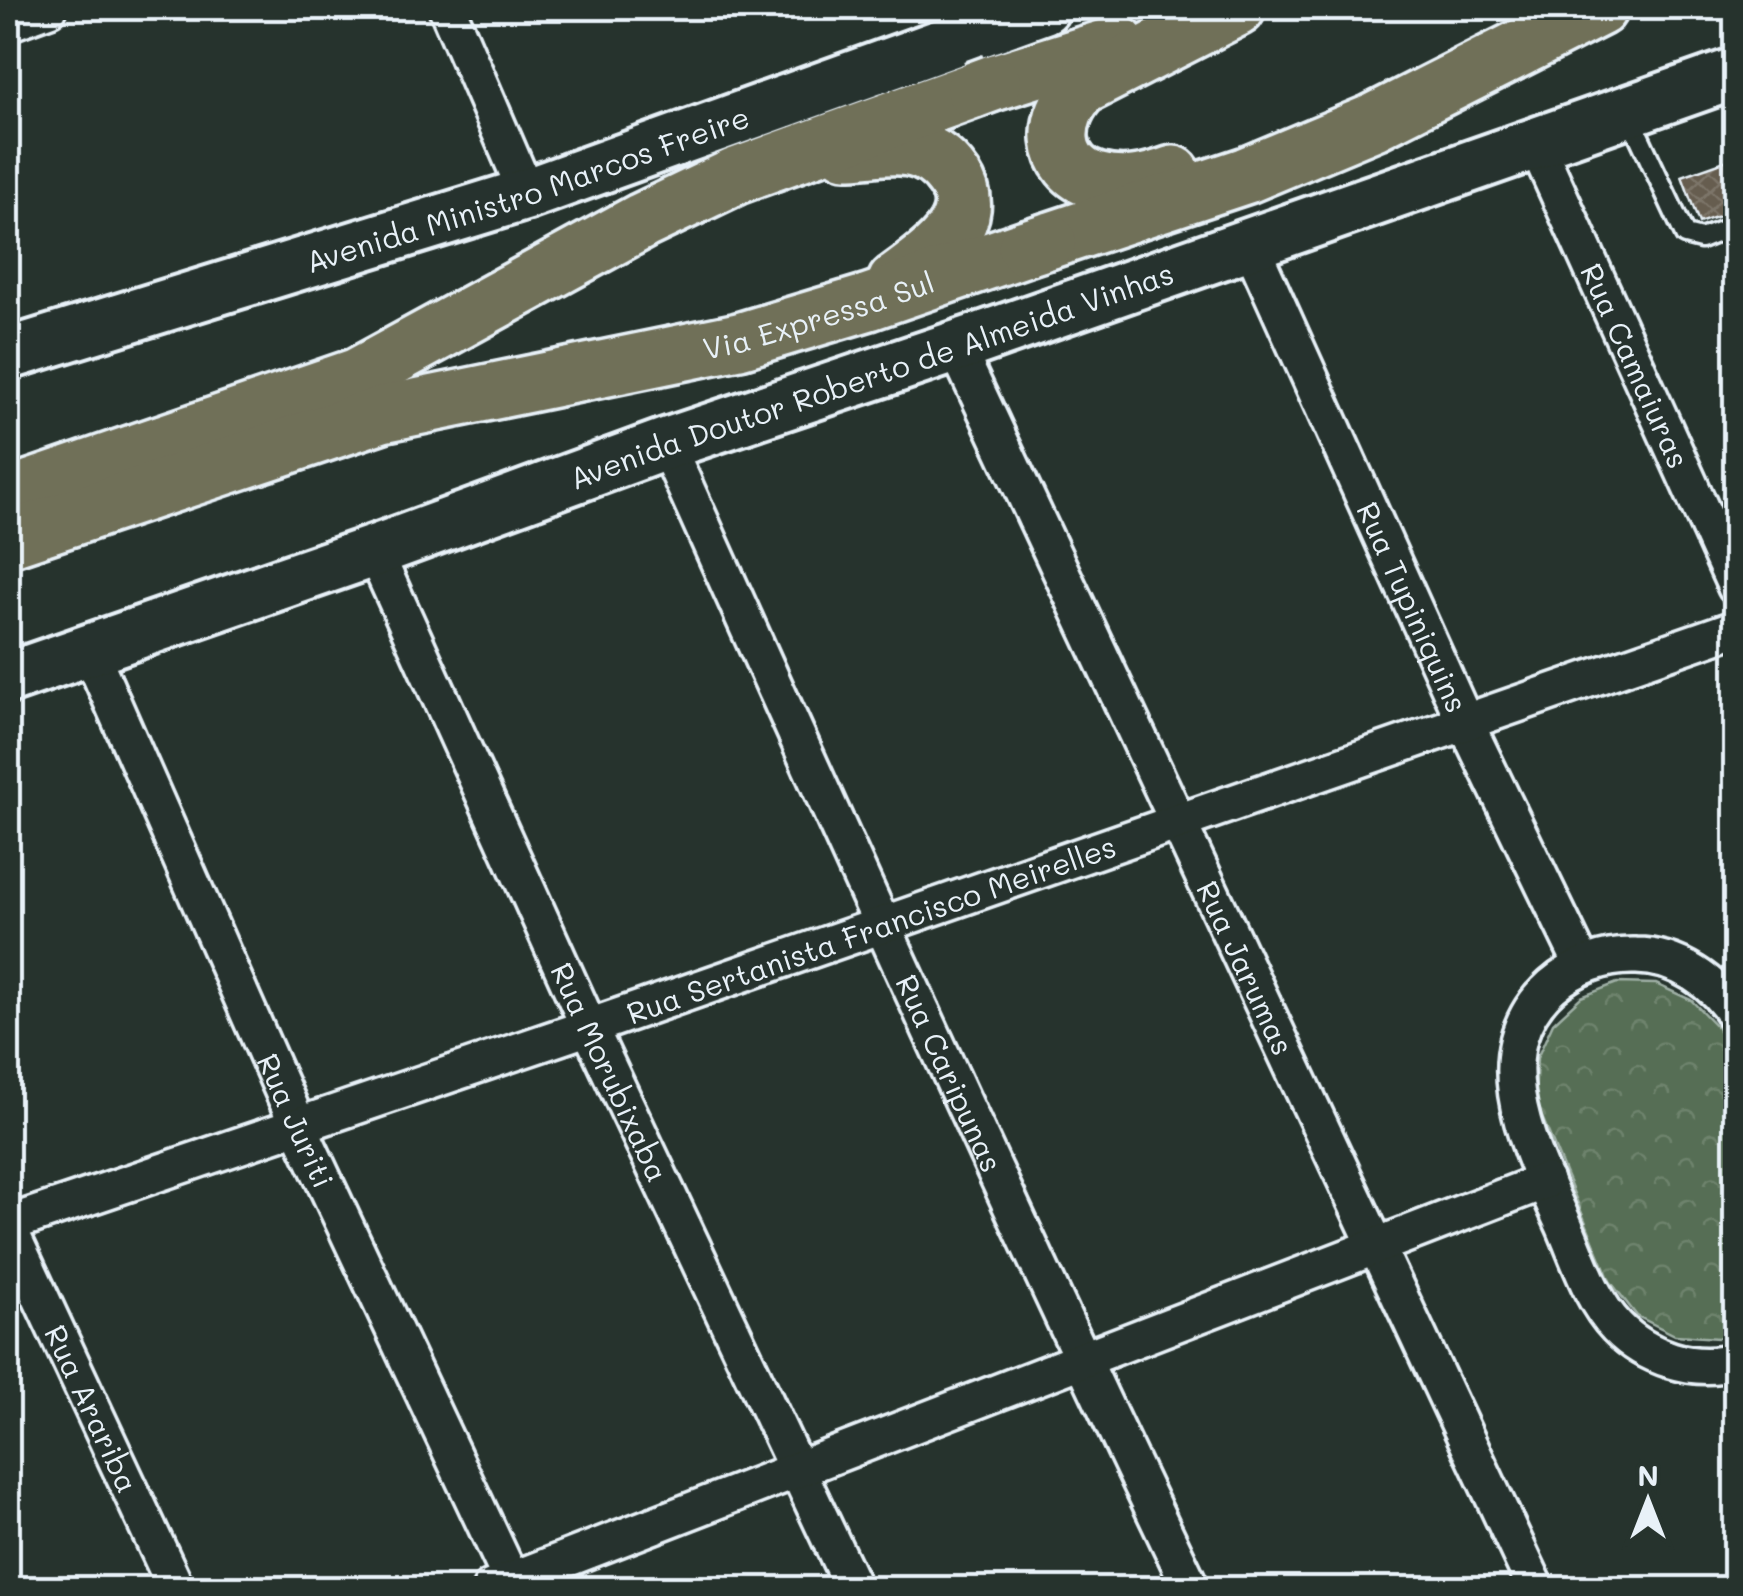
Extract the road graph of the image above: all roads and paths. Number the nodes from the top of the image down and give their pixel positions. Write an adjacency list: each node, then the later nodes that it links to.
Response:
1 (50, 8): 6 (street)
2 (447, 8): 12 (street)
3 (1044, 8): 12 (main road, Avenida Ministro Marcos Freire)
4 (1236, 8): 9 (highway); 11 (highway)
5 (1599, 8): 9 (highway, Via Expressa Sul)
6 (8, 22)
7 (1736, 73): 8 (main road, Avenida Doutor Roberto de Almeida Vinhas)
8 (1627, 110): 10 (main road, Avenida Doutor Roberto de Almeida Vinhas); 13 (lane)
9 (1374, 122): 15 (highway, Via Expressa Sul)
10 (1535, 142): 14 (main road, Avenida Doutor Roberto de Almeida Vinhas); 22 (street, Rua Camaiuras)
11 (807, 150): 15 (highway); 19 (highway)
12 (527, 194): 17 (main road, Avenida Ministro Marcos Freire)
13 (1736, 225)
14 (1249, 242): 16 (main road, Avenida Doutor Roberto de Almeida Vinhas); 26 (street, Rua Tupiniquins)
15 (870, 302): 20 (highway, Via Expressa Sul)
16 (956, 346): 18 (main road, Avenida Doutor Roberto de Almeida Vinhas); 27 (street, Rua Jarumas)
17 (8, 354)
18 (666, 444): 21 (main road, Avenida Doutor Roberto de Almeida Vinhas); 28 (street, Rua Caripunas)
19 (8, 496)
20 (8, 539)
21 (374, 551): 24 (main road, Avenida Doutor Roberto de Almeida Vinhas); 31 (street, Rua Morubixaba)
22 (1736, 587)
23 (1736, 628): 26 (street, Rua Sertanista Francisco Meirelles)
24 (89, 649): 25 (main road, Avenida Doutor Roberto de Almeida Vinhas); 32 (street, Rua Juriti)
25 (8, 678)
26 (1464, 720): 27 (street, Rua Sertanista Francisco Meirelles); 29 (street, Rua Tupiniquins)
27 (1176, 821): 28 (street, Rua Sertanista Francisco Meirelles); 35 (street, Rua Jarumas)
28 (881, 924): 31 (street, Rua Sertanista Francisco Meirelles); 36 (street, Rua Caripunas)
29 (1584, 966): 30 (street); 33 (street)
30 (1736, 1017)
31 (589, 1027): 32 (street, Rua Sertanista Francisco Meirelles); 38 (street, Rua Morubixaba)
32 (297, 1123): 34 (street, Rua Sertanista Francisco Meirelles); 39 (street, Rua Juriti)
33 (1545, 1181): 35 (street); 37 (street)
34 (8, 1225): 40 (street, Rua Arariba)
35 (1375, 1248): 36 (street); 43 (street, Rua Jarumas)
36 (1082, 1360): 38 (street); 42 (street, Rua Caripunas)
37 (1736, 1362)
38 (798, 1470): 39 (street); 41 (street, Rua Morubixaba)
39 (506, 1586)
40 (176, 1588)
41 (853, 1588)
42 (1191, 1588)
43 (1536, 1588)

